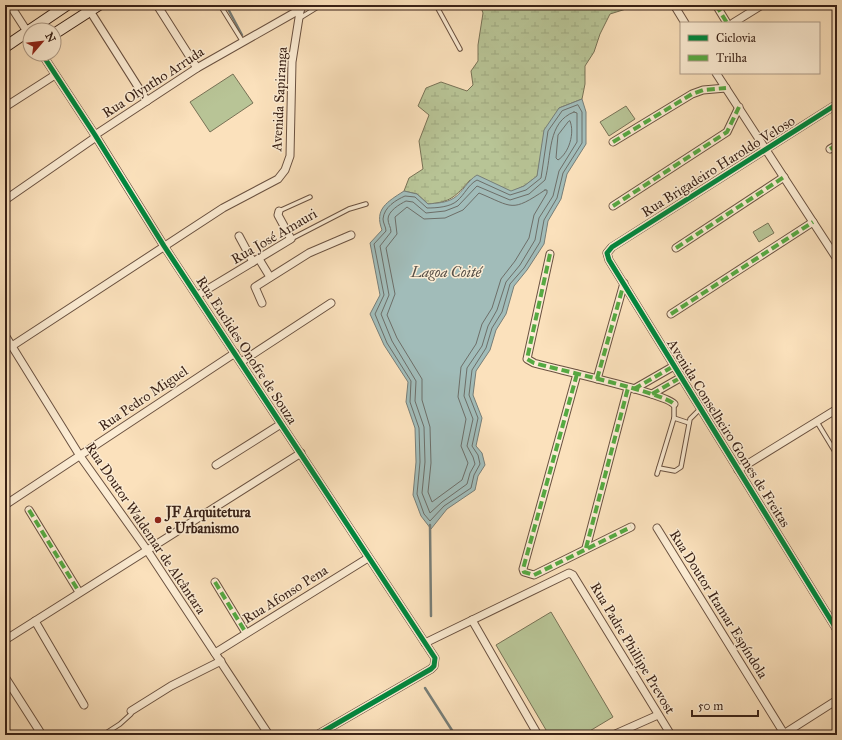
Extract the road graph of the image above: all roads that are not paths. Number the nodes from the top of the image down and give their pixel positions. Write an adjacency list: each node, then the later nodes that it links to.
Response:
1 (10, 5): 14 (street)
2 (67, 5): 15 (street)
3 (100, 5): 12 (street)
4 (157, 5): 25 (street)
5 (220, 5): 21 (lane)
6 (321, 5): 13 (lane)
7 (436, 5): 23 (lane)
8 (674, 5): 16 (street)
9 (716, 5): 17 (street)
10 (762, 5): 18 (street)
11 (301, 7): 13 (street, Avenida Sapiranga); 21 (street, Rua Olyntho Arruda)
12 (90, 11): 19 (street); 29 (street)
13 (299, 18): 48 (street, Avenida Sapiranga)
14 (22, 22)
15 (45, 22)
16 (684, 22)
17 (726, 22)
18 (736, 22)
19 (62, 29)
20 (22, 37): 22 (street)
21 (243, 42): 25 (street, Rua Olyntho Arruda)
22 (5, 47)
23 (460, 49)
24 (47, 62): 27 (street, Rua Euclides Onofre de Souza)
25 (197, 68): 29 (street, Rua Olyntho Arruda)
26 (717, 74): 28 (street)
27 (55, 75): 31 (street); 33 (street, Rua Euclides Onofre de Souza)
28 (726, 88): 32 (street); 34 (street)
29 (147, 101): 33 (street, Rua Olyntho Arruda)
30 (837, 104): 36 (street, Rua Brigadeiro Haroldo Veloso)
31 (5, 107)
32 (739, 107): 36 (street); 42 (street)
33 (96, 135): 40 (street, Rua Olyntho Arruda); 48 (street, Rua Euclides Onofre de Souza)
34 (613, 142)
35 (837, 145): 37 (street)
36 (766, 149): 38 (street); 49 (street, Rua Brigadeiro Haroldo Veloso)
37 (830, 149)
38 (784, 177): 44 (street); 50 (street)
39 (310, 197): 43 (lane)
40 (5, 200)
41 (366, 204): 47 (lane, Rua José Amauri)
42 (613, 206)
43 (279, 211): 47 (street)
44 (813, 222): 52 (street); 59 (street)
45 (351, 235): 54 (street)
46 (239, 236): 53 (street)
47 (291, 239): 53 (street, Rua José Amauri)
48 (164, 246): 56 (street, Rua Euclides Onofre de Souza); 61 (street, Avenida Sapiranga)
49 (612, 247): 55 (street, Avenida Conselheiro Gomes de Freitas)
50 (676, 248)
51 (550, 254): 65 (street)
52 (836, 256)
53 (256, 260): 54 (street); 56 (street, Rua José Amauri)
54 (270, 277): 57 (street)
55 (624, 283): 64 (street, Avenida Conselheiro Gomes de Freitas); 67 (street)
56 (198, 296): 62 (street, Rua Euclides Onofre de Souza)
57 (262, 303)
58 (331, 303): 63 (street)
59 (671, 314)
60 (5, 335): 61 (street, Rua Doutor Waldemar de Alcântara)
61 (12, 346): 79 (street, Rua Doutor Waldemar de Alcântara)
62 (235, 353): 63 (street, Rua Euclides Onofre de Souza); 79 (street, Rua Pedro Miguel)
63 (241, 362): 75 (street, Rua Euclides Onofre de Souza)
64 (674, 366): 66 (street, Avenida Conselheiro Gomes de Freitas); 68 (street)
65 (577, 374): 67 (street); 88 (street)
66 (680, 378): 69 (street); 71 (street, Avenida Conselheiro Gomes de Freitas)
67 (596, 379): 68 (street)
68 (631, 388): 69 (street); 88 (street)
69 (652, 394): 70 (street)
70 (674, 404): 73 (lane)
71 (700, 409): 76 (lane); 82 (street, Avenida Conselheiro Gomes de Freitas)
72 (837, 409): 74 (street)
73 (674, 418): 76 (lane); 81 (lane)
74 (817, 422): 78 (lane); 82 (street)
75 (281, 424): 77 (street, Rua Euclides Onofre de Souza); 80 (street)
76 (689, 424): 81 (lane)
77 (301, 453): 89 (street); 90 (street, Rua Euclides Onofre de Souza)
78 (837, 455)
79 (80, 456): 84 (street, Rua Pedro Miguel); 89 (street, Rua Doutor Waldemar de Alcântara)
80 (216, 465)
81 (659, 468): 83 (lane)
82 (738, 470): 95 (street, Avenida Conselheiro Gomes de Freitas)
83 (657, 474)
84 (5, 505)
85 (29, 510): 92 (street)
86 (631, 527): 88 (street)
87 (656, 528): 113 (street, Rua Doutor Itamar Espíndola)
88 (586, 548)
89 (147, 550): 92 (street); 99 (street, Rua Doutor Waldemar de Alcântara)
90 (368, 558): 96 (street, Rua Afonso Pena); 98 (street, Rua Euclides Onofre de Souza)
91 (215, 582): 96 (street)
92 (79, 592): 94 (street)
93 (472, 620): 98 (street); 105 (street, Rua Padre Phillipe Prevost); 110 (street)
94 (35, 621): 97 (street); 103 (street)
95 (837, 630)
96 (246, 633): 99 (street, Rua Afonso Pena)
97 (5, 640)
98 (425, 643): 109 (street, Rua Euclides Onofre de Souza)
99 (215, 653): 100 (street, Rua Doutor Waldemar de Alcântara)
100 (220, 661): 104 (street); 108 (street, Rua Doutor Waldemar de Alcântara)
101 (5, 677): 106 (street)
102 (837, 700): 113 (street)
103 (84, 705)
104 (131, 711): 107 (lane)
105 (658, 715): 111 (street); 112 (street, Rua Padre Phillipe Prevost)
106 (42, 735)
107 (103, 735)
108 (269, 735)
109 (317, 735)
110 (538, 735)
111 (613, 735)
112 (671, 735)
113 (784, 735)

